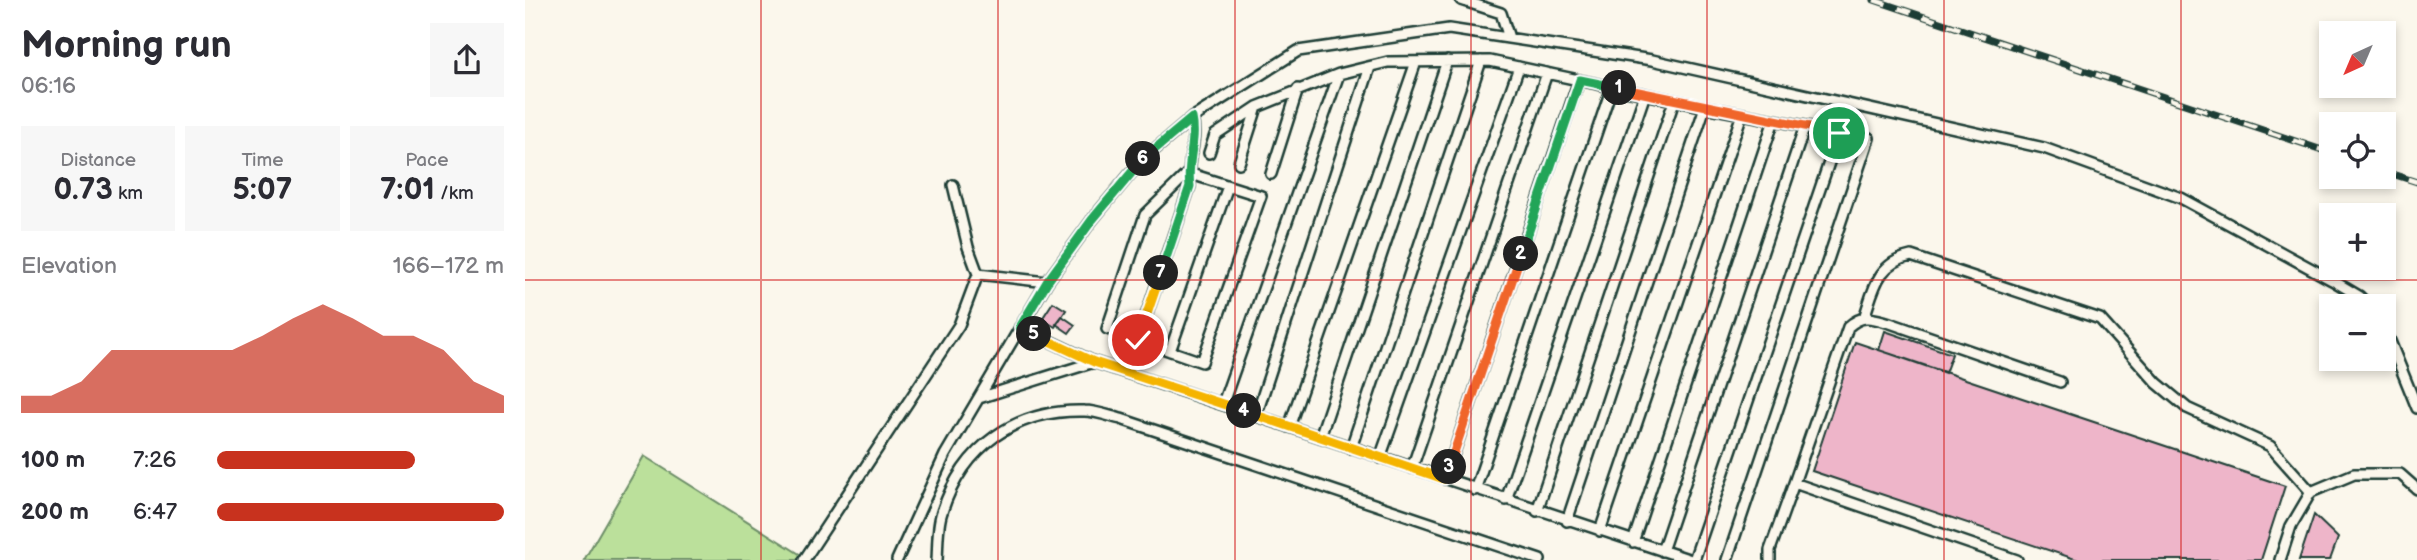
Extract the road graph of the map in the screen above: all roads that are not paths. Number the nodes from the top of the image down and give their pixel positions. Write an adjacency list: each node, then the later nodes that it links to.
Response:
1 (1461, 0): 2 (lane)
2 (1509, 38): 18 (lane); 30 (lane)
3 (1447, 61): 4 (lane); 5 (lane); 43 (lane)
4 (1481, 61): 7 (lane); 44 (lane)
5 (1416, 62): 6 (lane); 42 (lane)
6 (1370, 66): 9 (lane); 41 (lane)
7 (1519, 67): 8 (lane); 45 (lane)
8 (1547, 73): 10 (lane); 46 (lane)
9 (1339, 74): 12 (lane); 39 (lane)
10 (1580, 80): 11 (lane); 47 (lane)
11 (1612, 87): 13 (lane); 50 (lane)
12 (1299, 89): 15 (lane); 25 (lane)
13 (1645, 94): 14 (lane); 52 (lane)
14 (1674, 100): 16 (lane); 53 (lane)
15 (1257, 107): 22 (lane); 23 (lane)
16 (1705, 107): 17 (lane); 54 (lane)
17 (1742, 114): 19 (lane); 56 (lane)
18 (1192, 118): 24 (lane); 29 (lane)
19 (1774, 120): 20 (lane); 57 (lane)
20 (1805, 126): 21 (lane); 58 (lane)
21 (1839, 133): 64 (lane); 65 (lane)
22 (1209, 153)
23 (1239, 163)
24 (1188, 173): 27 (lane); 33 (lane); 33 (lane)
25 (1271, 174)
26 (953, 184): 28 (lane)
27 (1228, 186): 34 (lane); 34 (lane)
28 (978, 274): 29 (lane); 59 (lane)
29 (1047, 282): 32 (lane)
30 (2356, 294)
31 (1864, 318): 37 (lane); 48 (lane); 51 (lane)
32 (1020, 327): 36 (lane); 38 (lane)
33 (1138, 340): 34 (lane)
34 (1170, 351)
35 (2396, 356): 40 (lane)
36 (1094, 362): 38 (lane); 39 (lane)
37 (2060, 382)
38 (979, 398): 55 (lane)
39 (1223, 403): 41 (lane)
40 (2417, 408)
41 (1256, 416): 42 (lane)
42 (1289, 427): 43 (lane)
43 (1319, 437): 44 (lane)
44 (1351, 448): 45 (lane)
45 (1380, 458): 46 (lane)
46 (1412, 468): 47 (lane)
47 (1444, 479): 50 (lane)
48 (1794, 483): 66 (lane); 67 (lane)
49 (2417, 489): 51 (lane)
50 (1475, 490): 52 (lane)
51 (2311, 492): 68 (lane)
52 (1506, 500): 53 (lane)
53 (1537, 511): 54 (lane)
54 (1567, 521): 56 (lane)
55 (913, 524): 60 (lane); 61 (lane)
56 (1600, 531): 57 (lane)
57 (1633, 542): 58 (lane)
58 (1662, 551): 64 (lane)
59 (804, 560)
60 (897, 560)
61 (905, 560)
62 (937, 560): 63 (lane)
63 (1540, 560)
64 (1692, 560)
65 (1727, 560)
66 (1770, 560)
67 (2017, 560)
68 (2280, 560)

